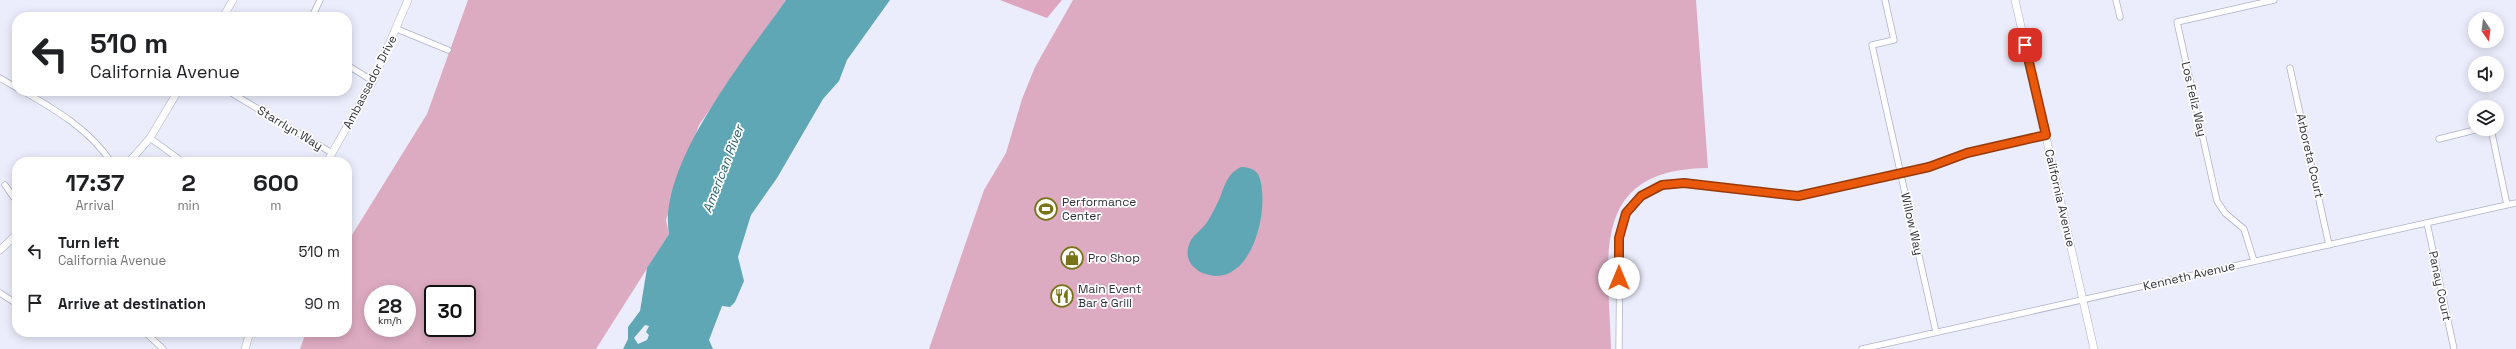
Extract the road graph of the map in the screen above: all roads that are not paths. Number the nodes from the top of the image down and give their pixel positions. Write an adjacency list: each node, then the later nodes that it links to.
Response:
1 (232, 0): 8 (street)
2 (320, 0): 9 (street)
3 (408, 0): 11 (street, Ambassador Drive)
4 (1885, 0): 31 (street, Willow Way)
5 (2015, 0): 22 (street, California Avenue)
6 (2116, 0): 10 (street)
7 (2274, 0): 40 (street, Los Feliz Way)
8 (226, 12)
9 (314, 12)
10 (2120, 17)
11 (397, 29): 12 (street); 16 (street, Ambassador Drive)
12 (448, 50)
13 (352, 68): 16 (street)
14 (2290, 68): 38 (street, Arboreta Court)
15 (0, 78): 17 (street)
16 (373, 81): 26 (street, Ambassador Drive)
17 (12, 85)
18 (31, 96): 27 (street)
19 (175, 96): 24 (street)
20 (236, 96): 26 (street, Starrlyn Way)
21 (2468, 132): 25 (street)
22 (2046, 135): 31 (street); 42 (street, California Avenue)
23 (2492, 136): 35 (street)
24 (150, 138): 28 (street); 29 (street)
25 (2439, 139)
26 (332, 153): 30 (street, Ambassador Drive)
27 (107, 157)
28 (133, 157)
29 (176, 157)
30 (330, 157)
31 (1901, 173): 44 (street, Willow Way); 49 (street)
32 (5, 185): 33 (street)
33 (12, 195)
34 (2516, 203): 35 (street, Kenneth Avenue)
35 (2507, 205): 36 (street, Kenneth Avenue)
36 (2427, 223): 38 (street, Kenneth Avenue); 52 (street, Panay Court)
37 (12, 239): 39 (street)
38 (2329, 245): 40 (street, Kenneth Avenue)
39 (0, 250)
40 (2254, 261): 42 (street, Kenneth Avenue)
41 (0, 293): 43 (street)
42 (2083, 300): 44 (street, Kenneth Avenue); 51 (street, California Avenue)
43 (12, 301)
44 (1936, 332): 50 (street, Kenneth Avenue)
45 (150, 337): 47 (street)
46 (249, 337): 48 (street)
47 (163, 349)
48 (245, 349)
49 (1619, 349)
50 (1862, 349)
51 (2094, 349)
52 (2454, 349)

